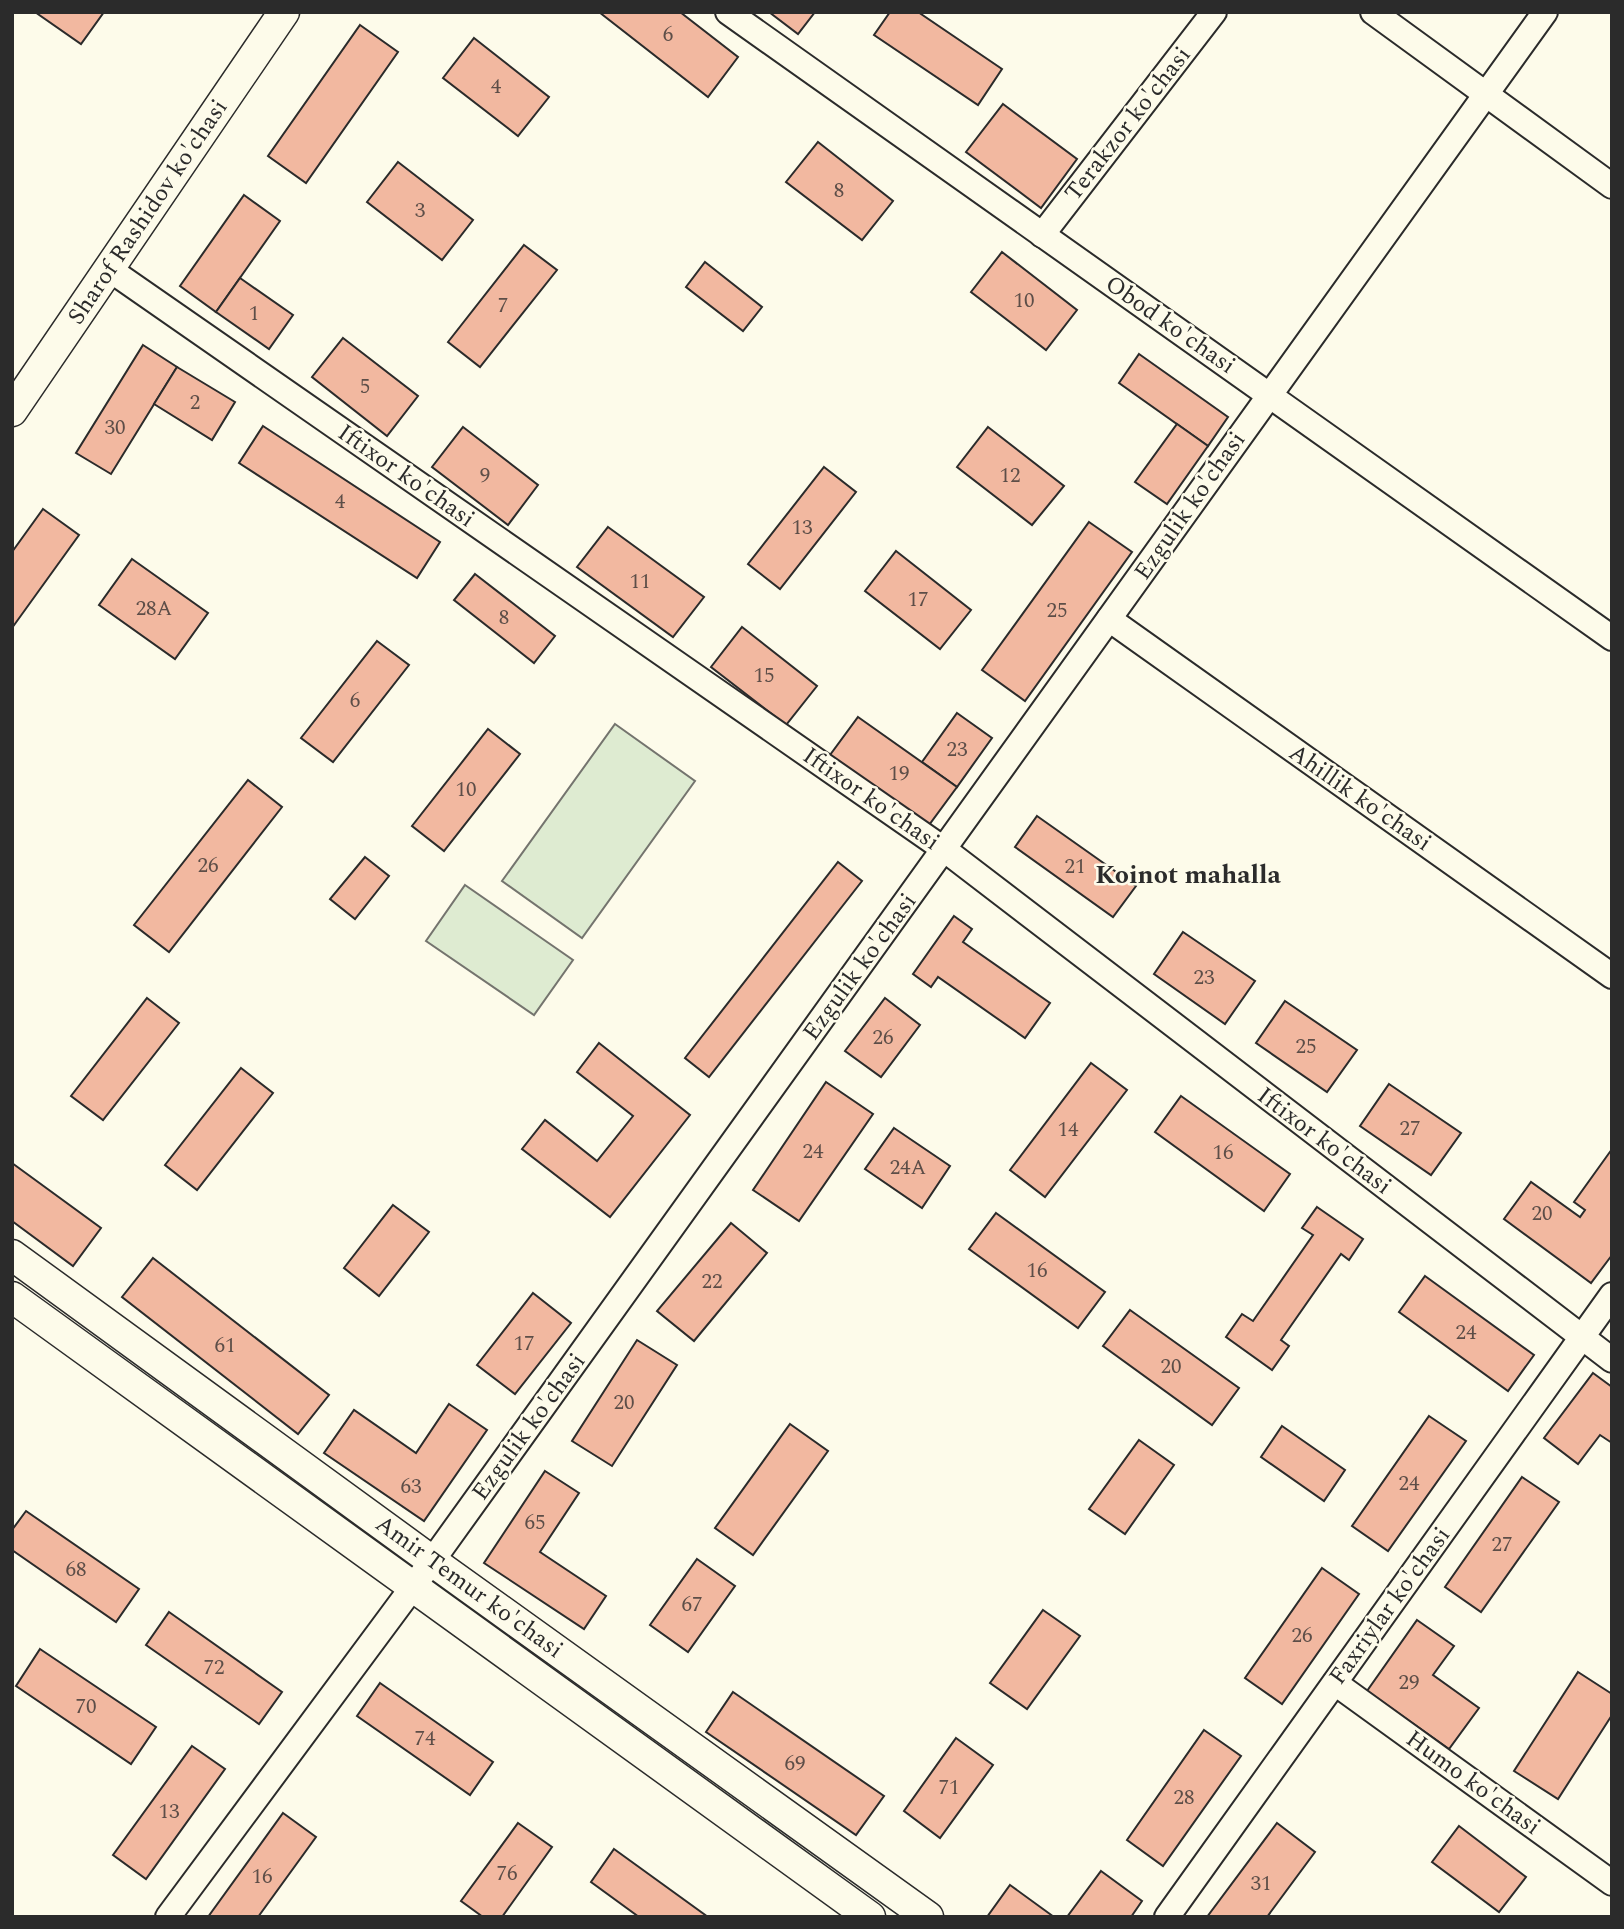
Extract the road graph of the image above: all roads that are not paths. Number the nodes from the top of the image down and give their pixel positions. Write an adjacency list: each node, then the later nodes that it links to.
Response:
1 (284, 12): 9 (main road, Sharof Rashidov ko'chasi)
2 (728, 12): 8 (street, Obod ko'chasi)
3 (1214, 12): 8 (street, Terakzor ko'chasi)
4 (1373, 12): 6 (street)
5 (1545, 12): 6 (street, Ezgulik ko'chasi)
6 (1485, 95): 7 (street); 10 (street, Ezgulik ko'chasi)
7 (1612, 187)
8 (1042, 235): 10 (street, Obod ko'chasi)
9 (109, 270): 11 (main road, Sharof Rashidov ko'chasi); 14 (street, Iftixor ko'chasi)
10 (1269, 394): 12 (street, Ezgulik ko'chasi); 13 (street, Obod ko'chasi)
11 (12, 411)
12 (1109, 619): 14 (street, Ezgulik ko'chasi); 15 (street, Ahillik ko'chasi)
13 (1612, 638)
14 (945, 850): 19 (street, Iftixor ko'chasi); 21 (street, Ezgulik ko'chasi)
15 (1612, 976)
16 (12, 1255): 21 (main road, Amir Temur ko'chasi)
17 (1612, 1295): 19 (street, Faxriylar ko'chasi)
18 (12, 1297): 22 (main road, Amir Temur ko'chasi)
19 (1581, 1339): 20 (street, Iftixor ko'chasi); 23 (street, Faxriylar ko'chasi)
20 (1612, 1360)
21 (432, 1560): 22 (street, Ezgulik ko'chasi); 27 (main road, Amir Temur ko'chasi)
22 (414, 1586): 25 (street, Ezgulik ko'chasi); 26 (main road, Amir Temur ko'chasi)
23 (1335, 1683): 24 (street, Humo ko'chasi); 28 (street, Faxriylar ko'chasi)
24 (1612, 1883)
25 (168, 1917)
26 (870, 1917)
27 (928, 1917)
28 (1167, 1917)

